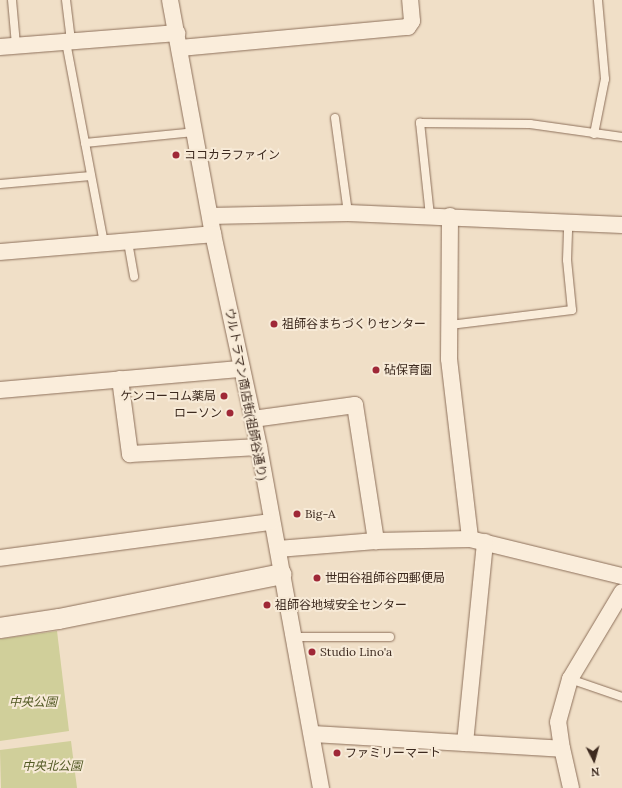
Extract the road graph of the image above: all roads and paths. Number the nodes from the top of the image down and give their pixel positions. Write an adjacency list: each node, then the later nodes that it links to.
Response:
1 (12, 0): 8 (lane)
2 (66, 0): 7 (lane)
3 (170, 0): 6 (street, ウルトラマン商店街(祖師谷通り))
4 (410, 0): 6 (street)
5 (598, 0): 12 (lane)
6 (178, 41): 7 (street); 11 (street, ウルトラマン商店街(祖師谷通り))
7 (66, 42): 8 (street); 14 (lane)
8 (16, 45): 9 (street)
9 (0, 47)
10 (335, 118): 17 (lane)
11 (196, 132): 14 (lane); 18 (street, ウルトラマン商店街(祖師谷通り))
12 (594, 134): 13 (lane); 19 (lane)
13 (622, 137)
14 (85, 143): 15 (lane)
15 (91, 176): 16 (lane); 25 (lane)
16 (0, 184)
17 (348, 213): 18 (street); 19 (street)
18 (210, 216): 23 (street, ウルトラマン商店街(祖師谷通り))
19 (430, 216): 20 (street)
20 (450, 216): 21 (street); 28 (street)
21 (568, 222): 22 (street); 28 (lane)
22 (622, 225)
23 (213, 234): 24 (street); 29 (street, ウルトラマン商店街(祖師谷通り))
24 (128, 242): 25 (street); 27 (lane)
25 (104, 243): 26 (street)
26 (0, 251)
27 (134, 276)
28 (450, 325): 36 (street)
29 (242, 369): 30 (street); 32 (street, ウルトラマン商店街(祖師谷通り))
30 (120, 379): 31 (street); 33 (street)
31 (0, 390)
32 (253, 419): 33 (street, ウルトラマン商店街(祖師谷通り)); 35 (street)
33 (259, 447): 34 (street, ウルトラマン商店街(祖師谷通り))
34 (270, 522): 37 (street, ウルトラマン商店街(祖師谷通り)); 38 (street)
35 (376, 540): 36 (street); 37 (street)
36 (477, 541): 40 (street); 48 (street)
37 (278, 549): 39 (street, ウルトラマン商店街(祖師谷通り))
38 (0, 558)
39 (282, 574): 42 (street); 43 (street, ウルトラマン商店街(祖師谷通り))
40 (622, 576)
41 (622, 592): 45 (street)
42 (0, 628)
43 (293, 637): 44 (lane); 47 (street, ウルトラマン商店街(祖師谷通り))
44 (390, 637)
45 (570, 679): 46 (lane); 49 (street)
46 (622, 697)
47 (313, 734): 48 (street); 50 (street, ウルトラマン商店街(祖師谷通り))
48 (465, 744): 49 (street)
49 (562, 748): 51 (street)
50 (321, 788)
51 (571, 788)

